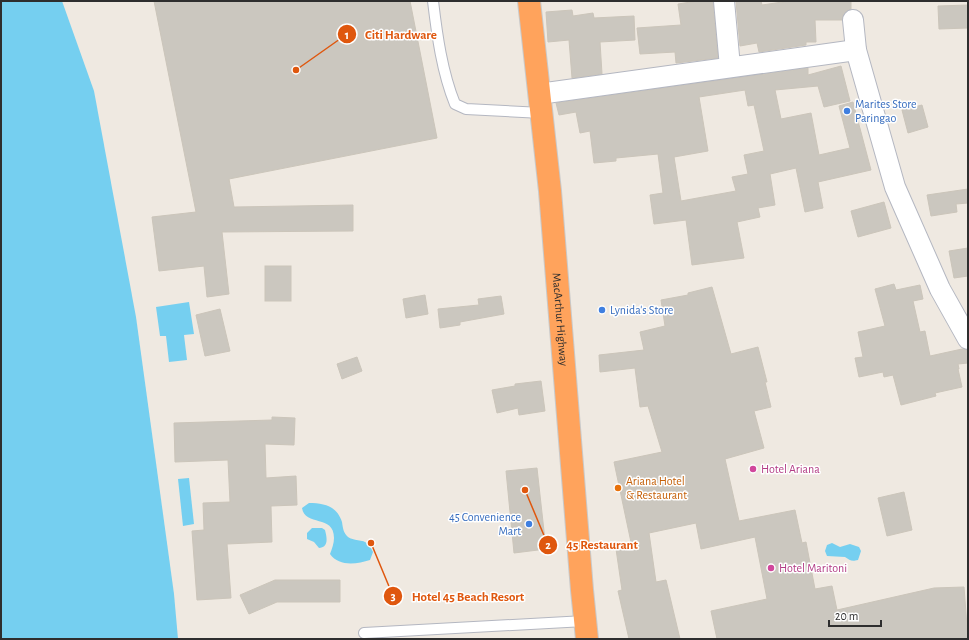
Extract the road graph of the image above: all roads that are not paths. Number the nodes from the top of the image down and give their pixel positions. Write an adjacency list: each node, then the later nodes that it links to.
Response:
1 (433, 1): 7 (lane)
2 (529, 1): 7 (highway, MacArthur Highway)
3 (724, 1): 6 (street)
4 (853, 20): 5 (street)
5 (856, 50): 6 (street); 8 (street)
6 (730, 67): 7 (street)
7 (541, 104): 9 (highway, MacArthur Highway)
8 (968, 339)
9 (586, 630): 10 (lane)
10 (364, 633)

